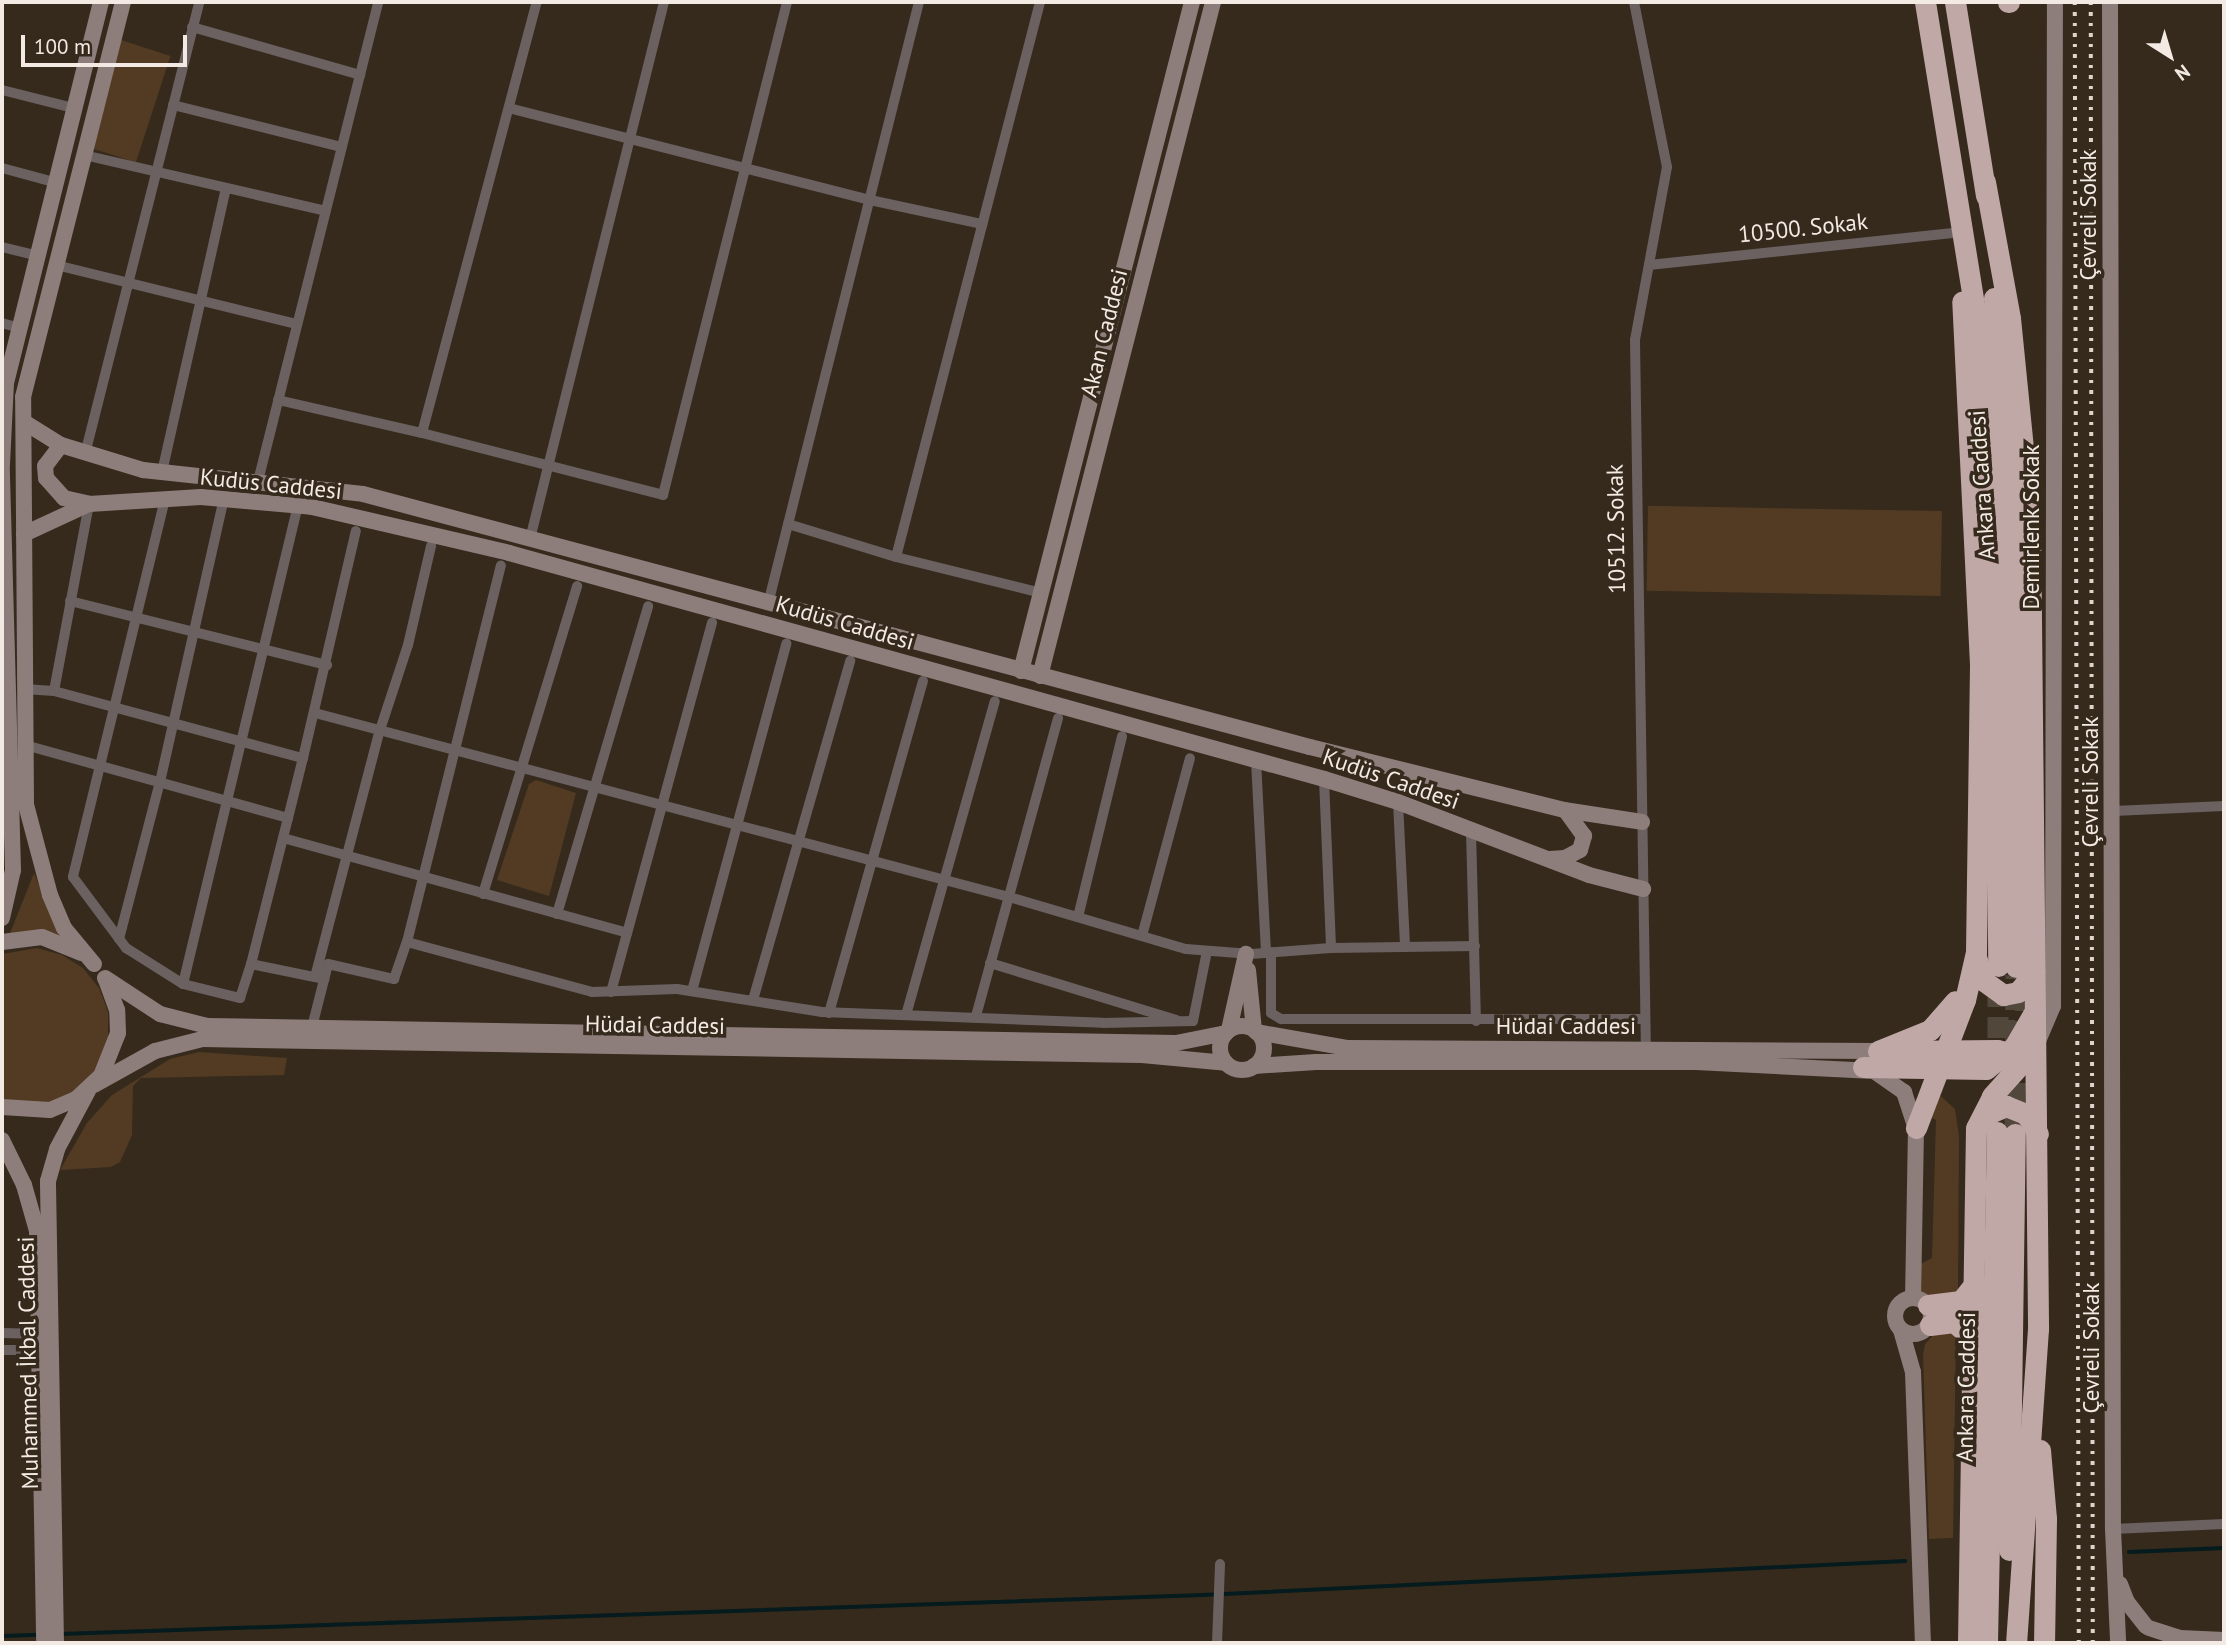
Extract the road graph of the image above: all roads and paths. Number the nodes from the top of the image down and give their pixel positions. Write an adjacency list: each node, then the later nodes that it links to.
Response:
1 (101, 2): 21 (street)
2 (123, 2): 25 (street)
3 (199, 2): 17 (street)
4 (537, 2): 22 (street)
5 (664, 2): 23 (street)
6 (787, 2): 27 (street)
7 (919, 2): 31 (street)
8 (1040, 2): 33 (street)
9 (1192, 2): 66 (street, Akan Caddesi)
10 (1213, 2): 78 (street, Akan Caddesi)
11 (1634, 2): 38 (street, 10512. Sokak)
12 (1925, 2): 34 (highway, Ankara Caddesi)
13 (1955, 2): 141 (highway)
14 (2055, 2): 157 (street, Demirlenk Sokak)
15 (2110, 2): 107 (street, Çevreli Sokak)
16 (375, 3): 18 (street)
17 (192, 27): 18 (street); 20 (street)
18 (360, 75): 24 (street)
19 (2, 90): 21 (street)
20 (173, 105): 24 (street); 28 (street)
21 (73, 108): 29 (street)
22 (509, 108): 23 (street); 46 (street)
23 (630, 138): 27 (street); 49 (street)
24 (342, 147): 32 (street)
25 (84, 155): 28 (street); 37 (street)
26 (2, 168): 29 (street)
27 (745, 168): 31 (street); 49 (street)
28 (156, 171): 30 (street); 39 (street)
29 (54, 182): 36 (street)
30 (226, 188): 32 (street); 40 (street)
31 (870, 200): 33 (street); 57 (street)
32 (326, 211): 42 (street)
33 (982, 223): 63 (street)
34 (1962, 232): 38 (street, 10500. Sokak); 122 (highway); 141 (highway, Ankara Caddesi)
35 (2, 247): 36 (street)
36 (35, 255): 43 (street)
37 (56, 265): 39 (street); 45 (street)
38 (1649, 265): 109 (street, 10512. Sokak)
39 (128, 282): 40 (street); 48 (street)
40 (199, 299): 42 (street); 50 (street)
41 (2, 323): 43 (street)
42 (298, 324): 44 (street)
43 (19, 328): 51 (street)
44 (278, 400): 46 (street); 52 (street)
45 (24, 422): 47 (street, Kudüs Caddesi); 60 (street)
46 (422, 433): 49 (street)
47 (61, 445): 48 (street, Kudüs Caddesi); 55 (street)
48 (85, 454): 50 (street, Kudüs Caddesi)
49 (547, 465): 61 (street)
50 (162, 472): 52 (street, Kudüs Caddesi)
51 (2, 475): 58 (street)
52 (258, 481): 61 (street, Kudüs Caddesi)
53 (165, 499): 54 (street, Kudüs Caddesi); 55 (street, Kudüs Caddesi); 70 (street)
54 (224, 499): 56 (street, Kudüs Caddesi); 72 (street)
55 (89, 504): 60 (street, Kudüs Caddesi); 67 (street)
56 (298, 506): 74 (street); 96 (street, Kudüs Caddesi)
57 (788, 524): 63 (street); 68 (street)
58 (3, 530): 79 (street)
59 (356, 531): 76 (street)
60 (24, 534): 81 (street)
61 (530, 539): 68 (street, Kudüs Caddesi)
62 (430, 546): 89 (street)
63 (896, 557): 66 (street)
64 (501, 566): 93 (street)
65 (577, 586): 98 (street)
66 (1041, 593): 77 (street, Akan Caddesi)
67 (70, 601): 70 (street); 82 (street)
68 (768, 604): 77 (street, Kudüs Caddesi)
69 (648, 606): 101 (street)
70 (136, 617): 72 (street); 84 (street)
71 (712, 623): 104 (street)
72 (194, 632): 74 (street); 87 (street)
73 (786, 644): 110 (street)
74 (264, 649): 76 (street); 91 (street)
75 (850, 661): 113 (street)
76 (327, 665): 85 (street)
77 (1021, 671): 78 (street, Kudüs Caddesi)
78 (1040, 676): 106 (street, Kudüs Caddesi)
79 (5, 681): 88 (street)
80 (923, 681): 116 (street)
81 (24, 689): 82 (street); 92 (street)
82 (54, 691): 84 (street)
83 (995, 701): 118 (street)
84 (113, 710): 87 (street); 97 (street)
85 (315, 713): 89 (street); 94 (street)
86 (1058, 718): 121 (street)
87 (173, 724): 91 (street); 100 (street)
88 (6, 726): 125 (street)
89 (380, 730): 93 (street); 114 (street)
90 (1122, 736): 124 (street)
91 (241, 744): 94 (street); 102 (street)
92 (25, 745): 97 (street); 139 (street)
93 (457, 750): 98 (street); 117 (street)
94 (303, 758): 108 (street)
95 (1190, 758): 127 (street)
96 (1256, 761): 99 (street, Kudüs Caddesi); 136 (street)
97 (99, 765): 100 (street); 128 (street)
98 (523, 768): 101 (street); 120 (street)
99 (1324, 779): 103 (street, Kudüs Caddesi); 133 (street)
100 (160, 782): 102 (street); 128 (street)
101 (596, 787): 104 (street); 123 (street)
102 (228, 801): 108 (street); 144 (street)
103 (1398, 802): 111 (street, Kudüs Caddesi); 132 (street)
104 (662, 805): 110 (street); 126 (street)
105 (2224, 806): 107 (street)
106 (1565, 810): 109 (street, Kudüs Caddesi); 115 (street)
107 (2114, 811): 179 (street, Çevreli Sokak)
108 (288, 818): 112 (street)
109 (1642, 822): 119 (street, 10512. Sokak)
110 (737, 825): 113 (street); 145 (street)
111 (1471, 831): 115 (street, Kudüs Caddesi); 131 (street)
112 (283, 838): 114 (street); 140 (street)
113 (799, 841): 116 (street); 147 (street)
114 (347, 856): 117 (street); 143 (street)
115 (1547, 859): 119 (street, Kudüs Caddesi)
116 (872, 861): 118 (street); 148 (street)
117 (423, 878): 120 (street); 130 (street)
118 (944, 880): 121 (street); 149 (street)
119 (1643, 889): 151 (street, 10512. Sokak)
120 (483, 894): 123 (street)
121 (1009, 897): 124 (street); 138 (street)
122 (1977, 910): 135 (highway); 159 (highway)
123 (557, 914): 126 (street)
124 (1077, 917): 127 (street)
125 (2, 918)
126 (627, 933): 146 (street)
127 (1142, 936): 134 (street)
128 (119, 939): 144 (street)
129 (2, 942): 139 (street)
130 (407, 942): 143 (street); 146 (street)
131 (1475, 946): 132 (street); 152 (street)
132 (1405, 947): 133 (street)
133 (1331, 948): 136 (street)
134 (1207, 951): 137 (street); 153 (street)
135 (1976, 952): 141 (highway); 160 (highway)
136 (1268, 953): 137 (street); 152 (street)
137 (1246, 954): 155 (street); 156 (street)
138 (990, 963): 150 (street); 153 (street)
139 (94, 964): 142 (street)
140 (251, 964): 143 (street); 144 (street)
141 (2016, 969): 157 (highway)
142 (105, 978): 154 (street, Hüdai Caddesi); 163 (street, Muhammed İkbal Caddesi)
143 (319, 978): 154 (street)
144 (183, 984)
145 (692, 991): 146 (street); 147 (street)
146 (611, 992)
147 (753, 1000): 148 (street)
148 (829, 1013): 149 (street)
149 (906, 1014): 150 (street)
150 (976, 1017): 153 (street)
151 (1645, 1019): 152 (street); 158 (street, 10512. Sokak)
152 (1476, 1021)
153 (1185, 1023)
154 (312, 1027): 156 (street, Hüdai Caddesi)
155 (1255, 1031): 156 (street); 158 (street, Hüdai Caddesi); 162 (street)
156 (1228, 1032): 161 (street)
157 (2023, 1053): 160 (highway); 166 (highway); 167 (highway)
158 (1646, 1056): 159 (street, Hüdai Caddesi); 162 (street, Hüdai Caddesi)
159 (1871, 1059): 160 (highway); 165 (street)
160 (1940, 1061): 165 (highway)
161 (1226, 1063): 162 (street); 163 (street, Hüdai Caddesi)
162 (1254, 1066)
163 (91, 1088): 164 (street, Hüdai Caddesi); 174 (street, Muhammed İkbal Caddesi)
164 (2, 1107)
165 (1916, 1128): 170 (street)
166 (2038, 1134): 167 (highway); 177 (highway)
167 (1976, 1139): 169 (highway)
168 (2, 1140): 174 (street, Muhammed İkbal Caddesi)
169 (1975, 1283): 170 (highway); 173 (highway)
170 (1923, 1315): 171 (street); 171 (street); 173 (highway); 176 (street)
171 (1901, 1329): 176 (street)
172 (2, 1333): 174 (street)
173 (1974, 1340): 184 (highway)
174 (44, 1342): 175 (street); 182 (street, Muhammed İkbal Caddesi)
175 (2, 1350)
176 (1913, 1371): 190 (street)
177 (2034, 1386): 192 (highway); 193 (highway)
178 (2224, 1524): 179 (street)
179 (2113, 1529): 180 (street, Çevreli Sokak)
180 (2114, 1561): 183 (street); 186 (street)
181 (1220, 1564): 189 (street)
182 (49, 1608): 187 (street, Muhammed İkbal Caddesi); 188 (street, Muhammed İkbal Caddesi)
183 (2148, 1627): 185 (street); 186 (street); 194 (street)
184 (1981, 1640): 191 (highway, Ankara Caddesi)
185 (2224, 1640)
186 (2118, 1642)
187 (44, 1643)
188 (56, 1643)
189 (1217, 1643)
190 (1923, 1643)
191 (2008, 1643)
192 (2016, 1643)
193 (2044, 1643)
194 (2158, 1643)

